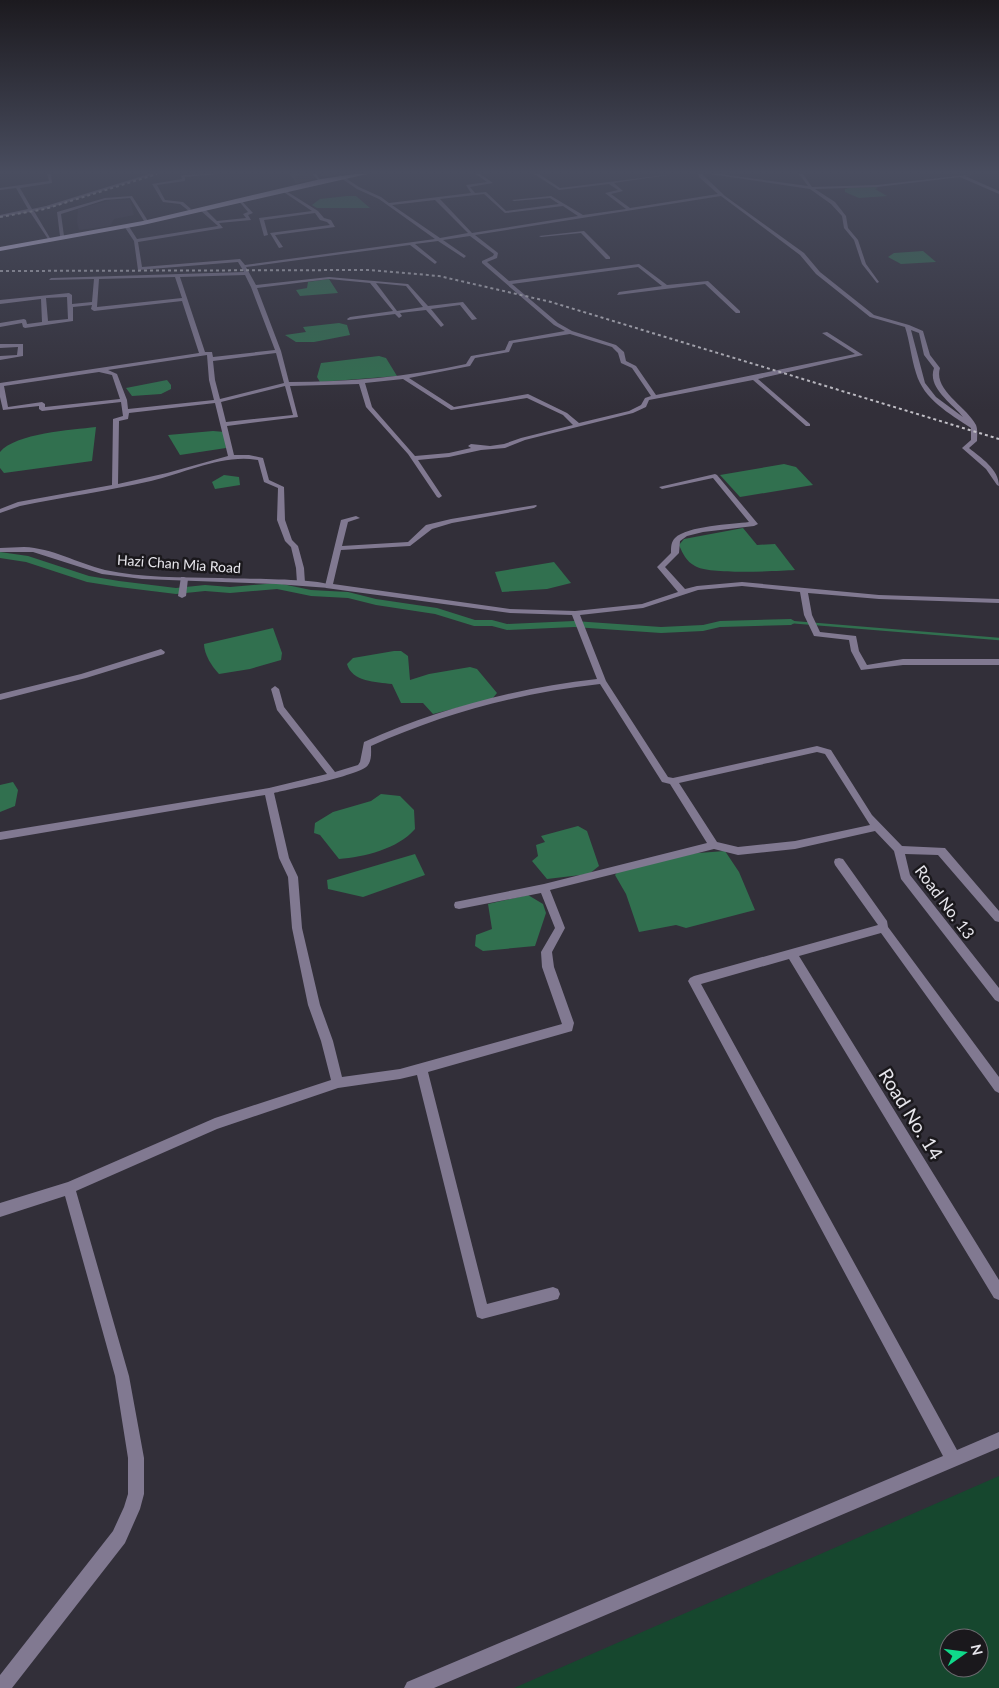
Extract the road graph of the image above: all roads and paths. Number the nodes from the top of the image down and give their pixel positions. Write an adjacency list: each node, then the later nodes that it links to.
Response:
1 (138, 253): 12 (street)
2 (339, 253): 12 (street)
3 (422, 253): 11 (street)
4 (458, 253): 9 (street)
5 (494, 253): 19 (street)
6 (603, 253): 10 (street)
7 (800, 253): 38 (street)
8 (860, 253): 18 (street)
9 (464, 257)
10 (608, 258)
11 (434, 263)
12 (244, 266): 13 (street)
13 (248, 273): 14 (street); 20 (street)
14 (177, 276): 15 (street); 25 (street)
15 (97, 278): 16 (street); 27 (street)
16 (51, 279)
17 (372, 282): 20 (street); 30 (street); 32 (street)
18 (877, 282)
19 (507, 283): 21 (street); 39 (street)
20 (254, 287): 42 (street)
21 (666, 287): 22 (street); 31 (street)
22 (619, 294)
23 (452, 295): 28 (street)
24 (43, 297): 26 (street); 29 (street); 35 (street)
25 (184, 299): 27 (street); 43 (street)
26 (0, 302)
27 (95, 303): 29 (street)
28 (460, 303): 30 (street); 34 (street)
29 (70, 306): 35 (street)
30 (428, 308): 32 (street); 37 (street)
31 (738, 312)
32 (397, 315): 33 (street)
33 (350, 319)
34 (474, 319)
35 (45, 323): 36 (street)
36 (0, 325)
37 (441, 325)
38 (907, 326): 59 (street); 59 (street)
39 (570, 332): 47 (street); 52 (street)
40 (825, 333): 48 (street)
41 (0, 346): 44 (street)
42 (278, 351): 45 (street); 49 (street)
43 (202, 354): 45 (street); 46 (street)
44 (0, 358)
45 (212, 359): 54 (street)
46 (100, 370): 51 (street); 53 (street)
47 (405, 378): 50 (street); 57 (street)
48 (754, 378): 52 (street); 58 (street)
49 (287, 384): 50 (street); 54 (street); 56 (street)
50 (362, 384): 63 (street)
51 (0, 385): 53 (street)
52 (654, 397): 57 (street)
53 (124, 400): 55 (street)
54 (218, 401): 55 (street); 56 (street)
55 (126, 411): 65 (street)
56 (224, 424): 62 (street)
57 (577, 425): 61 (street)
58 (808, 425)
59 (974, 427): 64 (street)
60 (471, 446): 61 (street)
61 (479, 448): 63 (street)
62 (232, 458): 65 (street); 74 (street)
63 (413, 458): 67 (street)
64 (999, 484)
65 (115, 485): 69 (street)
66 (662, 487): 77 (street)
67 (439, 496)
68 (534, 506): 71 (street)
69 (0, 511)
70 (356, 518): 71 (street)
71 (339, 548): 75 (street)
72 (0, 550): 73 (street, Hazi Chan Mia Road)
73 (184, 579): 74 (street, Hazi Chan Mia Road); 78 (street)
74 (301, 583): 75 (street, Hazi Chan Mia Road)
75 (329, 586): 80 (street, Hazi Chan Mia Road)
76 (803, 589): 77 (street, Hazi Chan Mia Road); 79 (street, Hazi Chan Mia Road); 82 (street)
77 (683, 592): 80 (street, Hazi Chan Mia Road)
78 (182, 596)
79 (999, 601)
80 (575, 613): 83 (street)
81 (161, 652): 85 (street)
82 (999, 662)
83 (602, 681): 86 (street); 87 (street)
84 (276, 689): 86 (street)
85 (0, 696)
86 (333, 776): 88 (street)
87 (673, 781): 89 (street, Road No. 13); 91 (street)
88 (269, 791): 90 (street); 101 (street)
89 (877, 828): 91 (street); 92 (street, Road No. 13)
90 (0, 836)
91 (714, 845): 94 (street)
92 (898, 850): 96 (street); 99 (street, Road No. 13)
93 (839, 862): 97 (street)
94 (544, 888): 95 (street); 100 (street)
95 (459, 905)
96 (999, 918)
97 (883, 928): 98 (street); 102 (street)
98 (792, 955): 105 (street, Road No. 14); 108 (street)
99 (999, 997)
100 (421, 1069): 101 (street); 106 (street)
101 (338, 1083): 103 (street)
102 (999, 1087)
103 (69, 1188): 104 (street); 109 (street)
104 (0, 1210)
105 (999, 1293)
106 (553, 1294)
107 (999, 1440): 108 (street)
108 (953, 1460): 110 (street)
109 (1, 1688)
110 (413, 1688)

